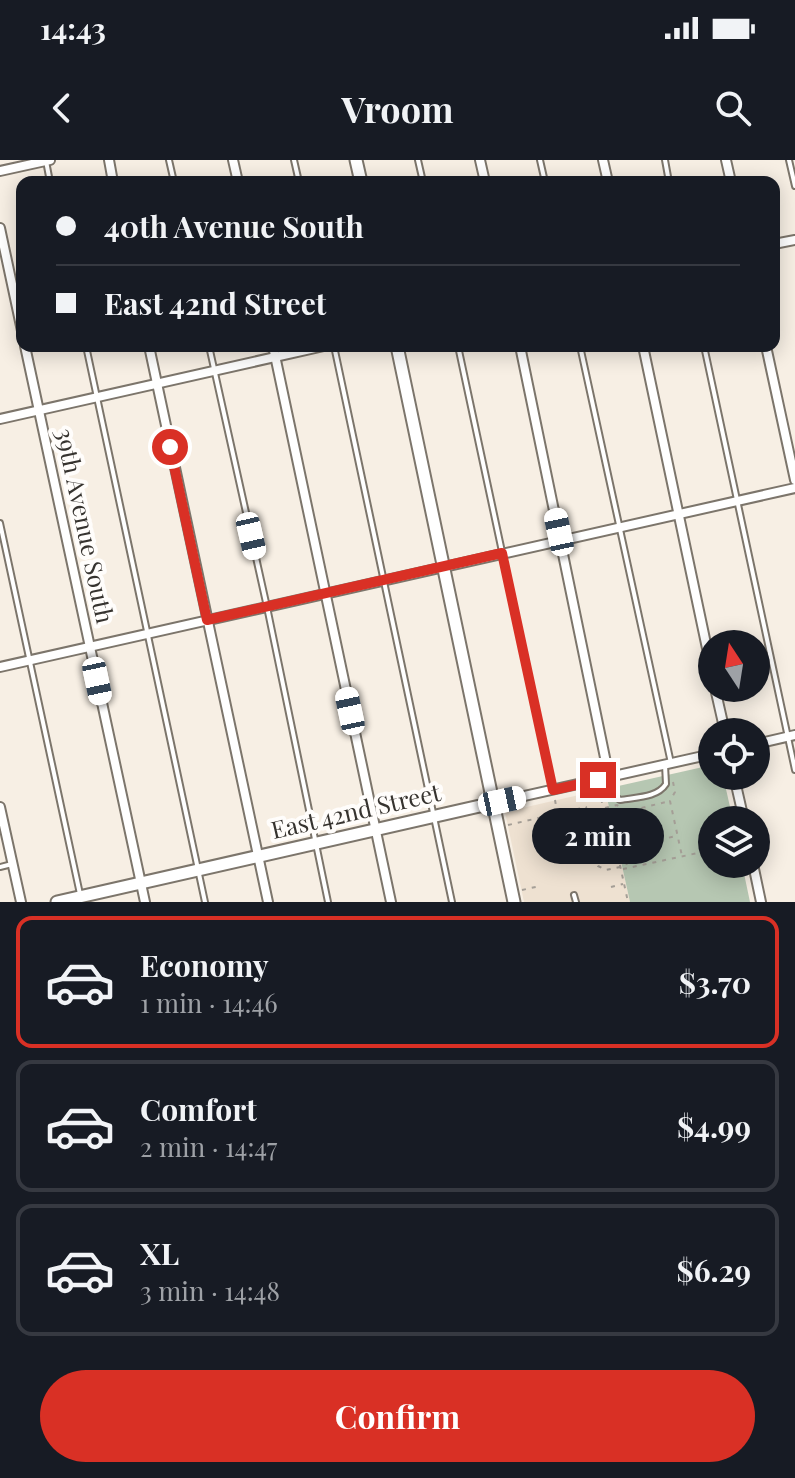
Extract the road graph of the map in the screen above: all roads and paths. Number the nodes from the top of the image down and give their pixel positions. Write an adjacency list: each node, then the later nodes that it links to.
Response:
1 (48, 160): 3 (street)
2 (789, 160): 4 (lane)
3 (0, 171)
4 (795, 186)
5 (0, 228): 6 (street)
6 (16, 303)
7 (26, 352): 25 (street, 39th Avenue South)
8 (87, 352): 24 (lane)
9 (150, 352): 23 (street)
10 (210, 352): 22 (lane)
11 (274, 352): 21 (street)
12 (297, 352): 21 (street)
13 (335, 352): 36 (lane)
14 (398, 352): 35 (street)
15 (459, 352): 34 (lane)
16 (521, 352): 33 (street)
17 (581, 352): 32 (lane)
18 (644, 352): 30 (street)
19 (705, 352): 29 (lane)
20 (767, 352): 27 (street)
21 (275, 357): 22 (street); 37 (street)
22 (215, 370): 23 (street); 38 (lane)
23 (157, 383): 24 (street); 39 (street)
24 (98, 397): 25 (street); 41 (lane)
25 (39, 410): 26 (street); 42 (street, 39th Avenue South)
26 (0, 419)
27 (795, 480)
28 (795, 488): 29 (street)
29 (736, 501): 30 (street); 45 (lane)
30 (679, 514): 32 (street); 40 (street)
31 (0, 523): 43 (lane)
32 (620, 527): 33 (street); 48 (lane)
33 (561, 540): 34 (street); 50 (street)
34 (502, 553): 35 (street); 52 (lane)
35 (443, 567): 36 (street); 54 (street)
36 (383, 580): 37 (street); 59 (lane)
37 (325, 594): 38 (street); 62 (street)
38 (267, 607): 39 (street); 66 (lane)
39 (207, 620): 41 (street); 69 (street)
40 (703, 630)
41 (149, 633): 42 (street); 74 (lane)
42 (90, 647): 43 (street); 76 (street, 39th Avenue South)
43 (30, 660): 44 (street); 82 (lane)
44 (0, 667)
45 (792, 736): 46 (street); 49 (lane)
46 (770, 741)
47 (698, 758): 48 (street, East 42nd Street)
48 (669, 767): 50 (street, East 42nd Street); 50 (lane); 53 (path)
49 (795, 770)
50 (609, 777): 52 (street, East 42nd Street)
51 (599, 789): 57 (path)
52 (554, 795): 54 (street, East 42nd Street); 58 (path)
53 (670, 801): 56 (path); 65 (path)
54 (493, 803): 59 (street, East 42nd Street); 91 (street)
55 (0, 807): 70 (street)
56 (644, 807): 57 (path); 61 (path)
57 (603, 808): 64 (path)
58 (558, 815): 60 (path); 72 (path)
59 (434, 816): 62 (street, East 42nd Street); 90 (lane)
60 (507, 825)
61 (649, 825): 63 (path); 65 (path)
62 (376, 830): 66 (street, East 42nd Street); 89 (street)
63 (619, 832): 64 (path); 73 (path)
64 (613, 833): 72 (path)
65 (678, 835): 68 (path)
66 (316, 843): 69 (street, East 42nd Street); 88 (lane)
67 (698, 853): 68 (path)
68 (682, 856): 73 (path)
69 (258, 857): 74 (street, East 42nd Street); 87 (street)
70 (12, 864): 71 (lane); 83 (street)
71 (0, 867)
72 (620, 868): 73 (path); 77 (path)
73 (627, 868)
74 (199, 870): 76 (street, East 42nd Street); 86 (lane)
75 (756, 878): 94 (street)
76 (141, 883): 82 (street, East 42nd Street); 85 (street, 39th Avenue South)
77 (624, 884): 79 (path); 93 (path)
78 (540, 886): 80 (path)
79 (611, 887)
80 (521, 890)
81 (574, 895): 92 (lane)
82 (80, 897): 84 (street, East 42nd Street)
83 (21, 902)
84 (57, 902)
85 (145, 902)
86 (205, 902)
87 (268, 902)
88 (328, 902)
89 (391, 902)
90 (452, 902)
91 (514, 902)
92 (576, 902)
93 (628, 902)
94 (761, 902)

